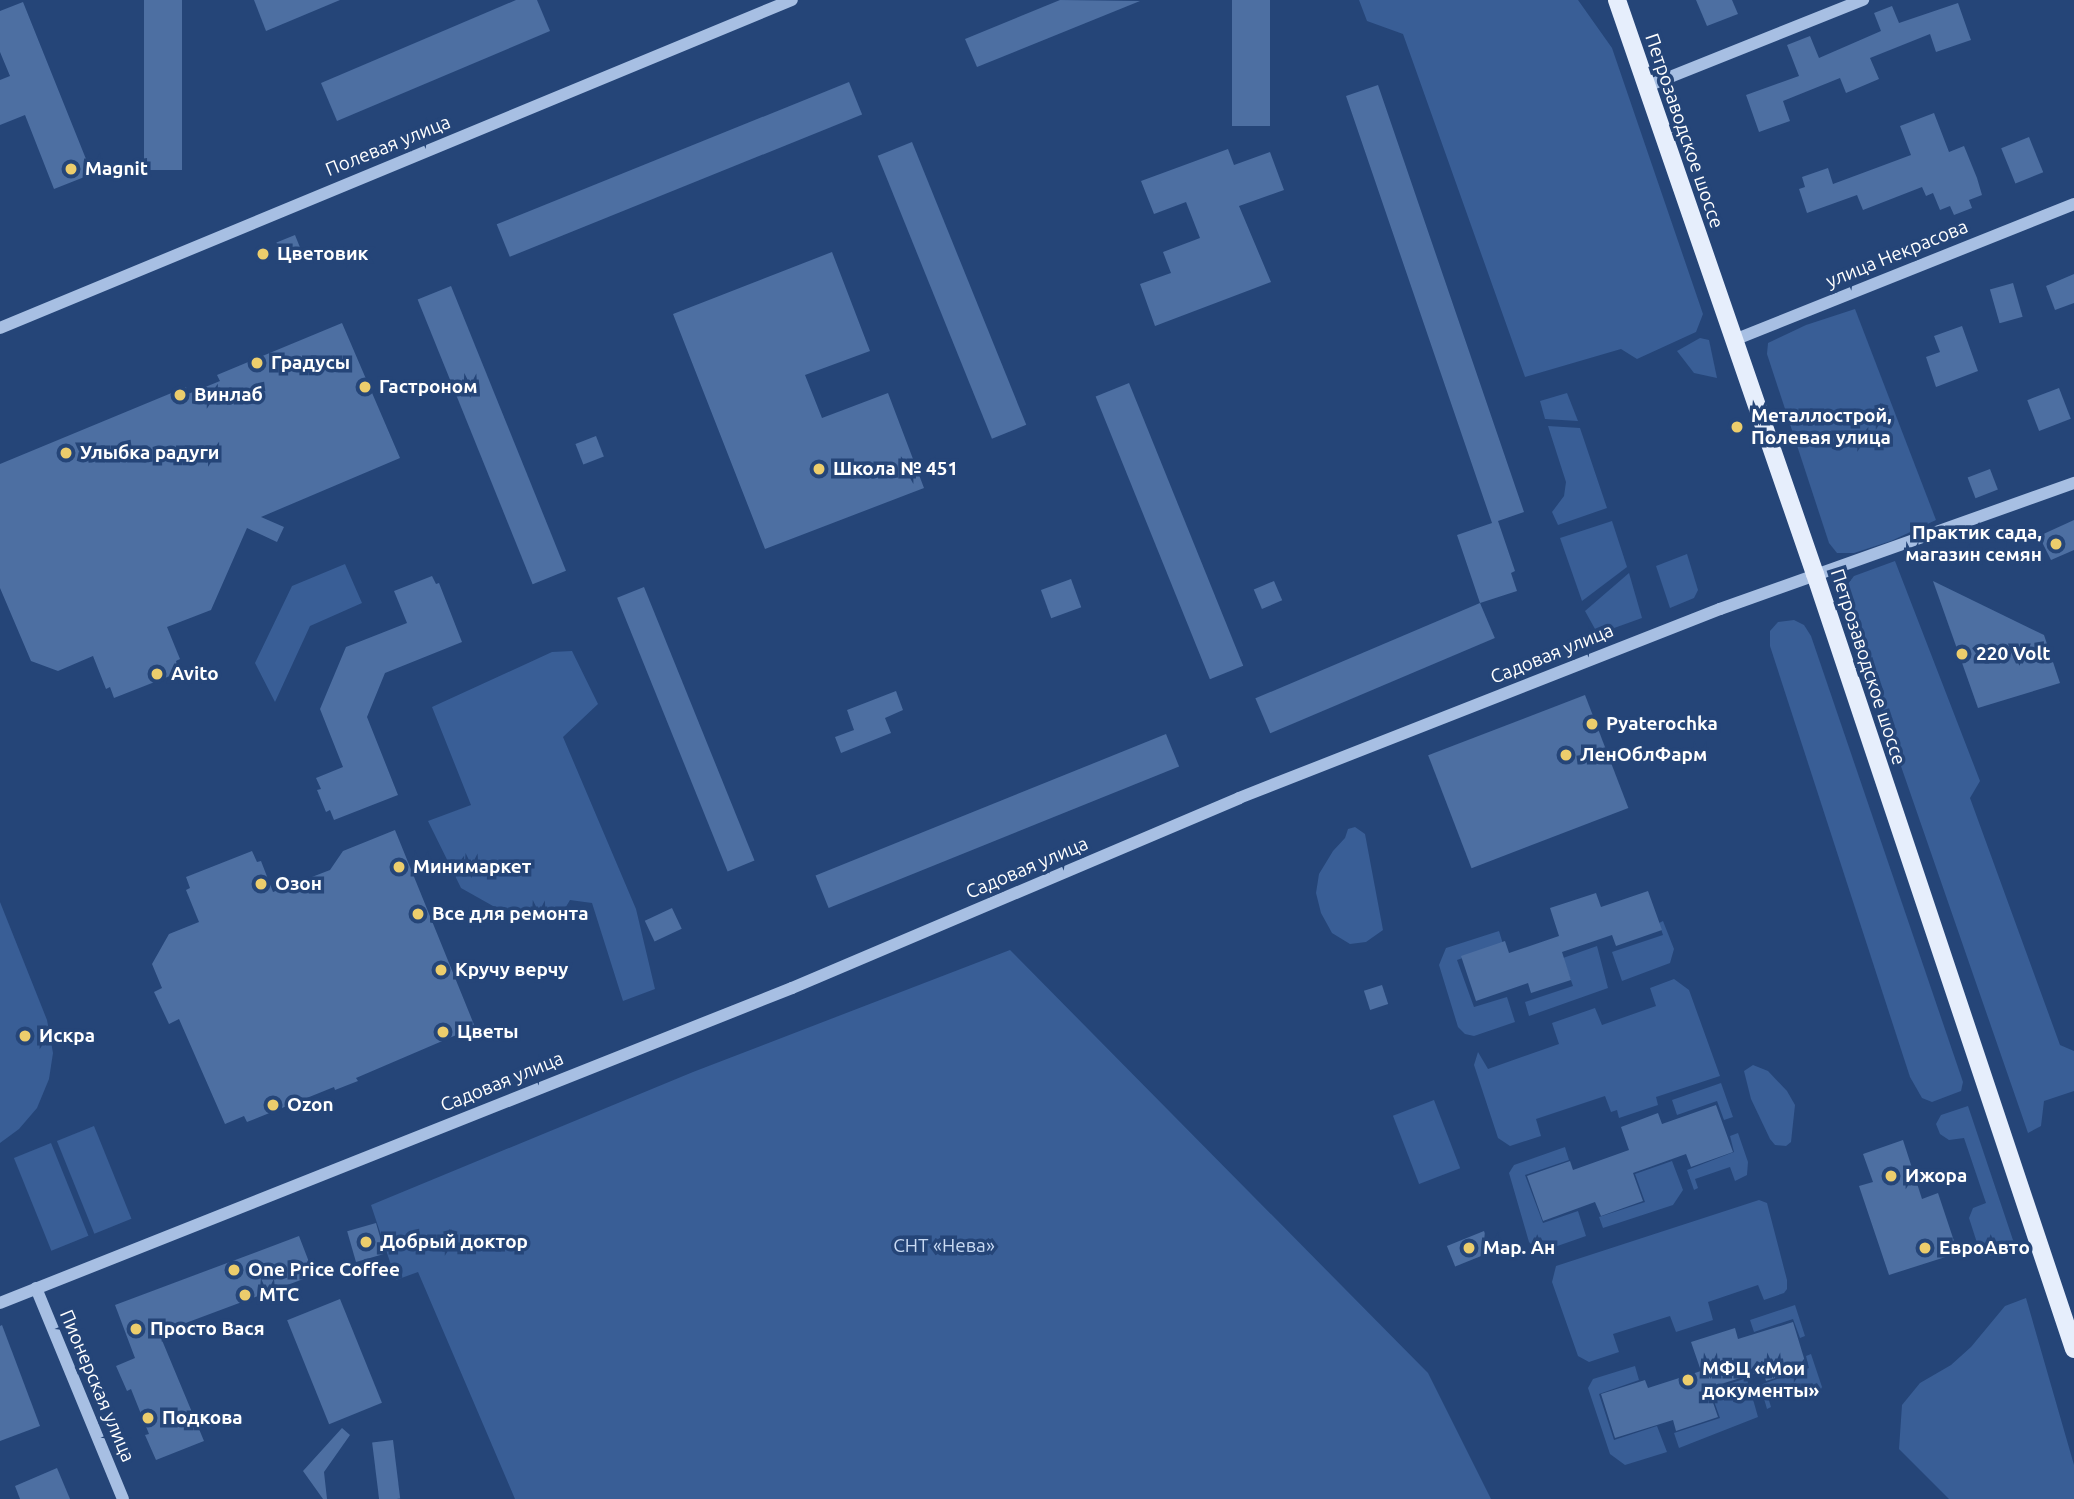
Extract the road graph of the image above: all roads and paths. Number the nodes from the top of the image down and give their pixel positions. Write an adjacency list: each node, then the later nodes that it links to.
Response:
1 (792, 0): 6 (street, Полевая улица)
2 (1617, 0): 4 (main road, Петрозаводское шоссе)
3 (1863, 0): 4 (street)
4 (1645, 87): 7 (main road, Петрозаводское шоссе)
5 (2074, 204): 7 (street, улица Некрасова)
6 (0, 328)
7 (1734, 340): 9 (main road, Петрозаводское шоссе)
8 (2074, 483): 9 (street, Садовая улица)
9 (1815, 574): 10 (street, Садовая улица); 12 (main road, Петрозаводское шоссе)
10 (36, 1288): 11 (street, Садовая улица); 13 (street, Пионерская улица)
11 (0, 1303)
12 (2074, 1349)
13 (123, 1499)

